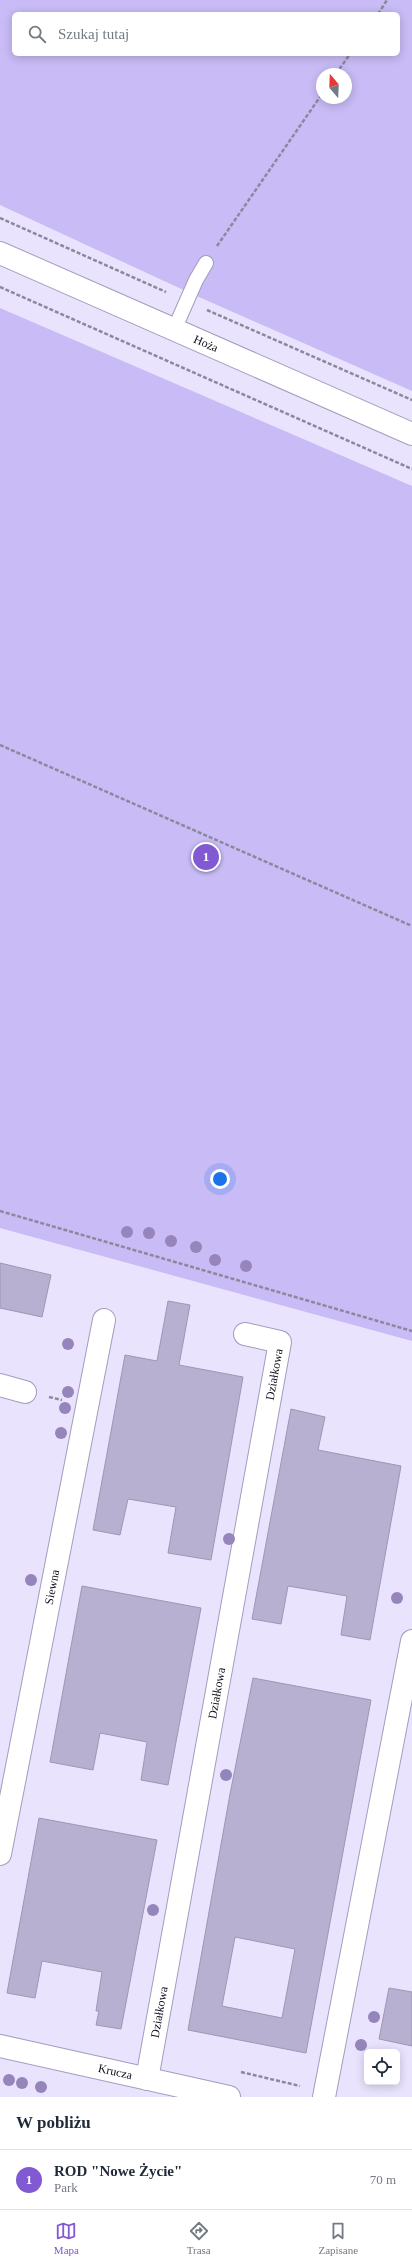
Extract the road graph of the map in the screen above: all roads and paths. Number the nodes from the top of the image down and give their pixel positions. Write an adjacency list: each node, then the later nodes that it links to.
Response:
1 (387, 0): 2 (path)
2 (379, 12)
3 (349, 56): 4 (path)
4 (340, 68)
5 (316, 103): 7 (path)
6 (0, 253): 9 (street, Hoża)
7 (206, 263): 9 (lane)
8 (0, 287): 11 (path)
9 (174, 330): 10 (street, Hoża)
10 (412, 434)
11 (412, 469)
12 (0, 745): 13 (path)
13 (412, 926)
14 (0, 1211): 16 (path)
15 (104, 1320): 20 (street, Siewna)
16 (412, 1331)
17 (245, 1334): 24 (street, Działkowa)
18 (0, 1385): 19 (street)
19 (25, 1392): 20 (path)
20 (88, 1406): 22 (street, Siewna)
21 (412, 1641): 26 (street)
22 (0, 1854)
23 (0, 2046): 24 (street, Krucza)
24 (147, 2079): 25 (street, Krucza)
25 (230, 2097)
26 (324, 2097)

